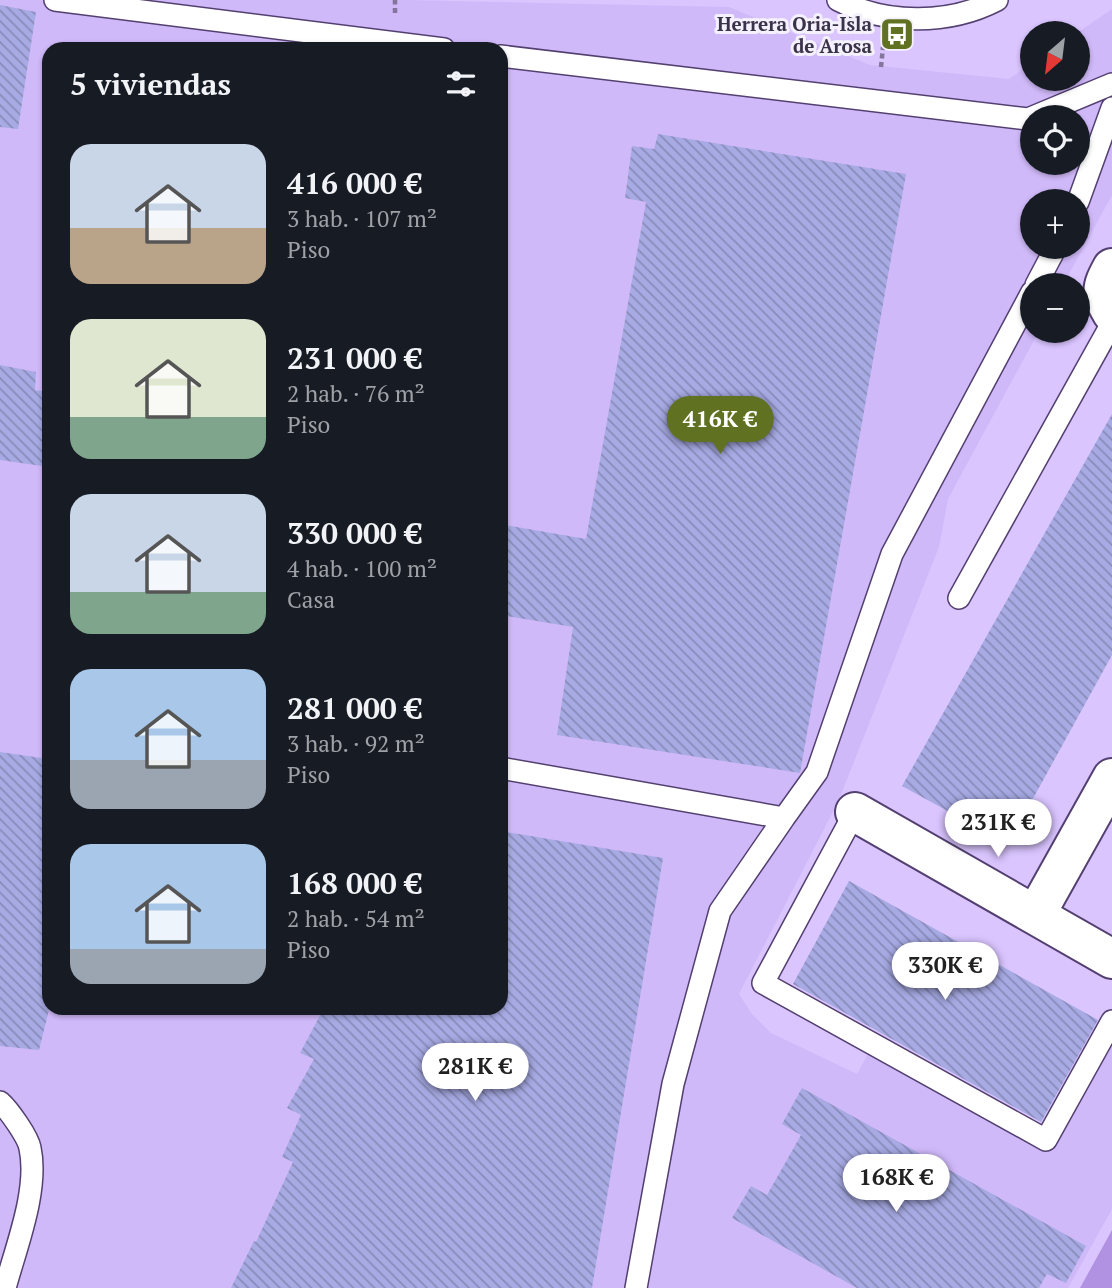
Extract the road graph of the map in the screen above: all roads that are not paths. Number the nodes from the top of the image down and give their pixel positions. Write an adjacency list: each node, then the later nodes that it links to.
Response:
1 (55, 0): 4 (lane)
2 (838, 0): 3 (lane)
3 (997, 0)
4 (388, 42)
5 (508, 57): 6 (lane)
6 (1112, 84)
7 (1112, 108): 8 (lane)
8 (1083, 189)
9 (1112, 268): 10 (street)
10 (1112, 313)
11 (1020, 314): 17 (lane)
12 (1112, 323): 13 (lane)
13 (959, 598)
14 (508, 769): 17 (lane)
15 (1112, 778): 18 (street)
16 (855, 812): 18 (street); 20 (lane)
17 (784, 818): 23 (lane)
18 (1036, 914): 19 (street)
19 (1112, 959)
20 (1112, 1021)
21 (0, 1102): 22 (lane)
22 (5, 1288)
23 (636, 1288)

